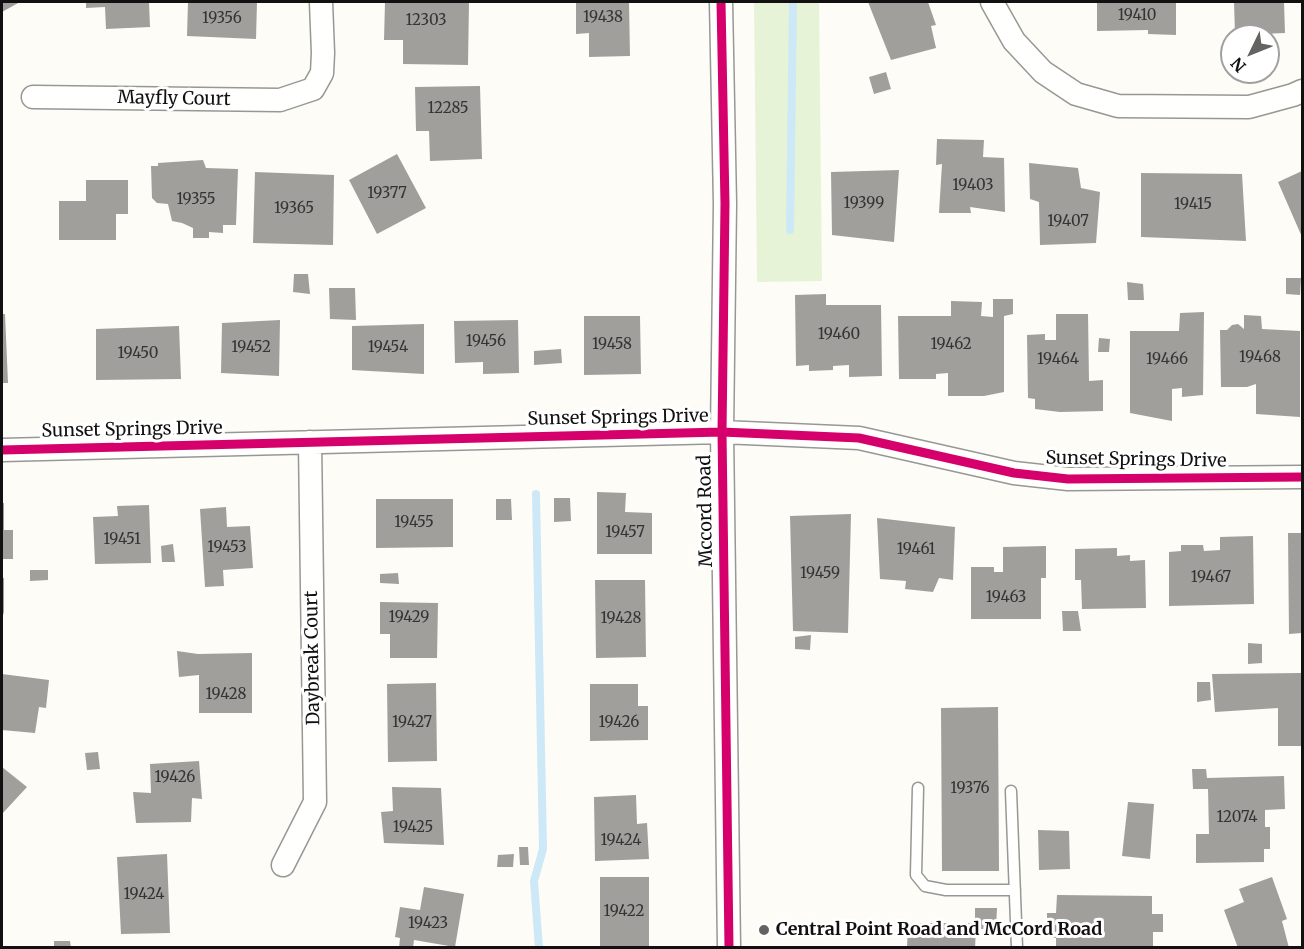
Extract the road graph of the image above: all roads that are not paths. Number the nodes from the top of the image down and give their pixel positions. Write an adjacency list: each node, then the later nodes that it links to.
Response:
1 (321, 2): 5 (street, Mayfly Court)
2 (721, 2): 6 (street, Mccord Road)
3 (992, 2): 4 (street)
4 (1302, 91)
5 (33, 97)
6 (722, 432): 7 (street, Sunset Springs Drive); 9 (street, Sunset Springs Drive); 14 (street, Mccord Road)
7 (310, 442): 8 (street, Sunset Springs Drive); 12 (street, Daybreak Court)
8 (2, 450)
9 (1302, 477)
10 (918, 788): 13 (lane)
11 (1011, 791): 13 (lane)
12 (283, 865)
13 (1015, 890): 15 (lane)
14 (729, 948)
15 (1017, 948)

